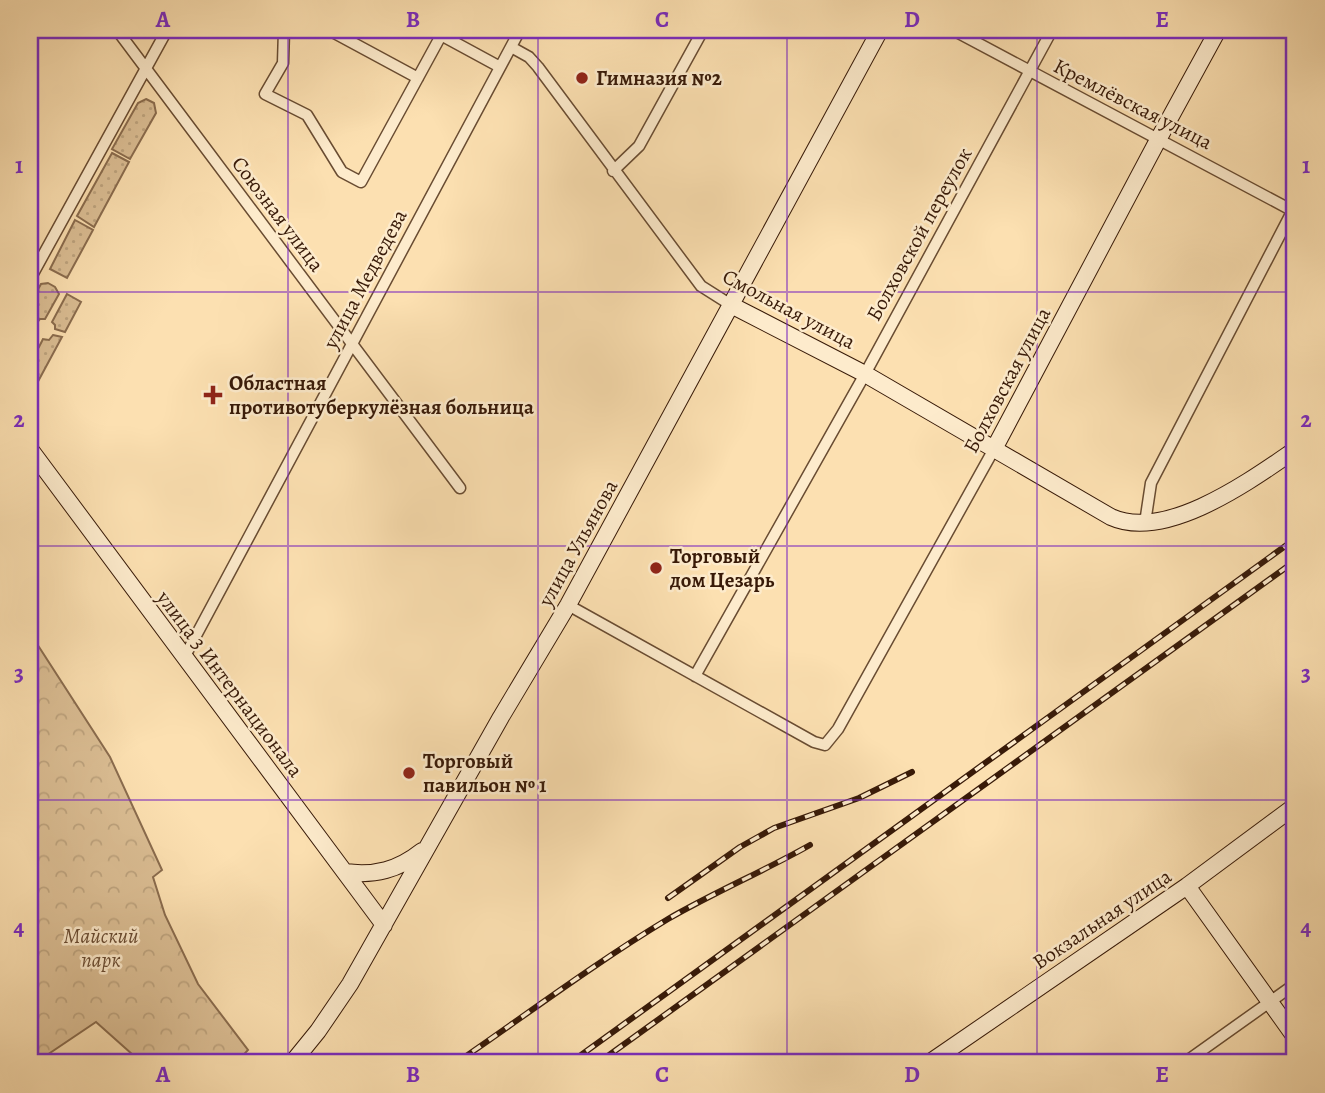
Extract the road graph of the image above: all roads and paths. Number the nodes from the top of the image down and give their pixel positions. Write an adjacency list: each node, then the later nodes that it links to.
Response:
1 (117, 30): 14 (street, Союзная улица)
2 (167, 30): 14 (street)
3 (284, 30): 16 (street)
4 (328, 30): 16 (street)
5 (520, 30): 12 (street, улица Медведева)
6 (703, 30): 18 (street)
7 (880, 30): 21 (main road, улица Ульянова)
8 (953, 30): 15 (street, Кремлёвская улица)
9 (1052, 30): 15 (street, Болховской переулок)
10 (1218, 30): 17 (main road, Болховская улица)
11 (442, 33): 13 (street); 16 (street)
12 (511, 47): 13 (street, улица Медведева); 18 (street, Смольная улица)
13 (500, 67): 22 (street, улица Медведева)
14 (147, 69): 20 (street); 22 (street, Союзная улица)
15 (1030, 72): 17 (street, Кремлёвская улица); 23 (street, Болховской переулок)
16 (418, 78)
17 (1158, 138): 19 (street, Кремлёвская улица); 25 (main road, Болховская улица)
18 (613, 170): 21 (street, Смольная улица)
19 (1294, 209): 28 (street)
20 (30, 279)
21 (732, 305): 23 (main road, Смольная улица); 29 (main road, улица Ульянова)
22 (352, 345): 27 (street, Союзная улица); 30 (street, улица Медведева)
23 (865, 374): 25 (main road, Смольная улица); 31 (street, Болховской переулок)
24 (30, 449): 30 (main road, улица 3 Интернационала)
25 (994, 449): 28 (main road, Смольная улица); 31 (street, Болховская улица)
26 (1295, 450): 28 (main road)
27 (460, 488)
28 (1145, 523)
29 (568, 605): 31 (street); 33 (main road, улица Ульянова)
30 (184, 658): 34 (main road, улица 3 Интернационала)
31 (695, 676)
32 (1295, 806): 35 (main road, Вокзальная улица)
33 (427, 848): 34 (main road); 36 (main road, улица Ульянова)
34 (345, 872): 36 (main road, улица 3 Интернационала)
35 (1187, 886): 38 (main road); 41 (main road, Вокзальная улица)
36 (384, 925): 40 (main road, улица Ульянова)
37 (1295, 984): 38 (street)
38 (1271, 1003): 39 (main road); 42 (street)
39 (1295, 1037)
40 (292, 1063)
41 (929, 1063)
42 (1184, 1063)

